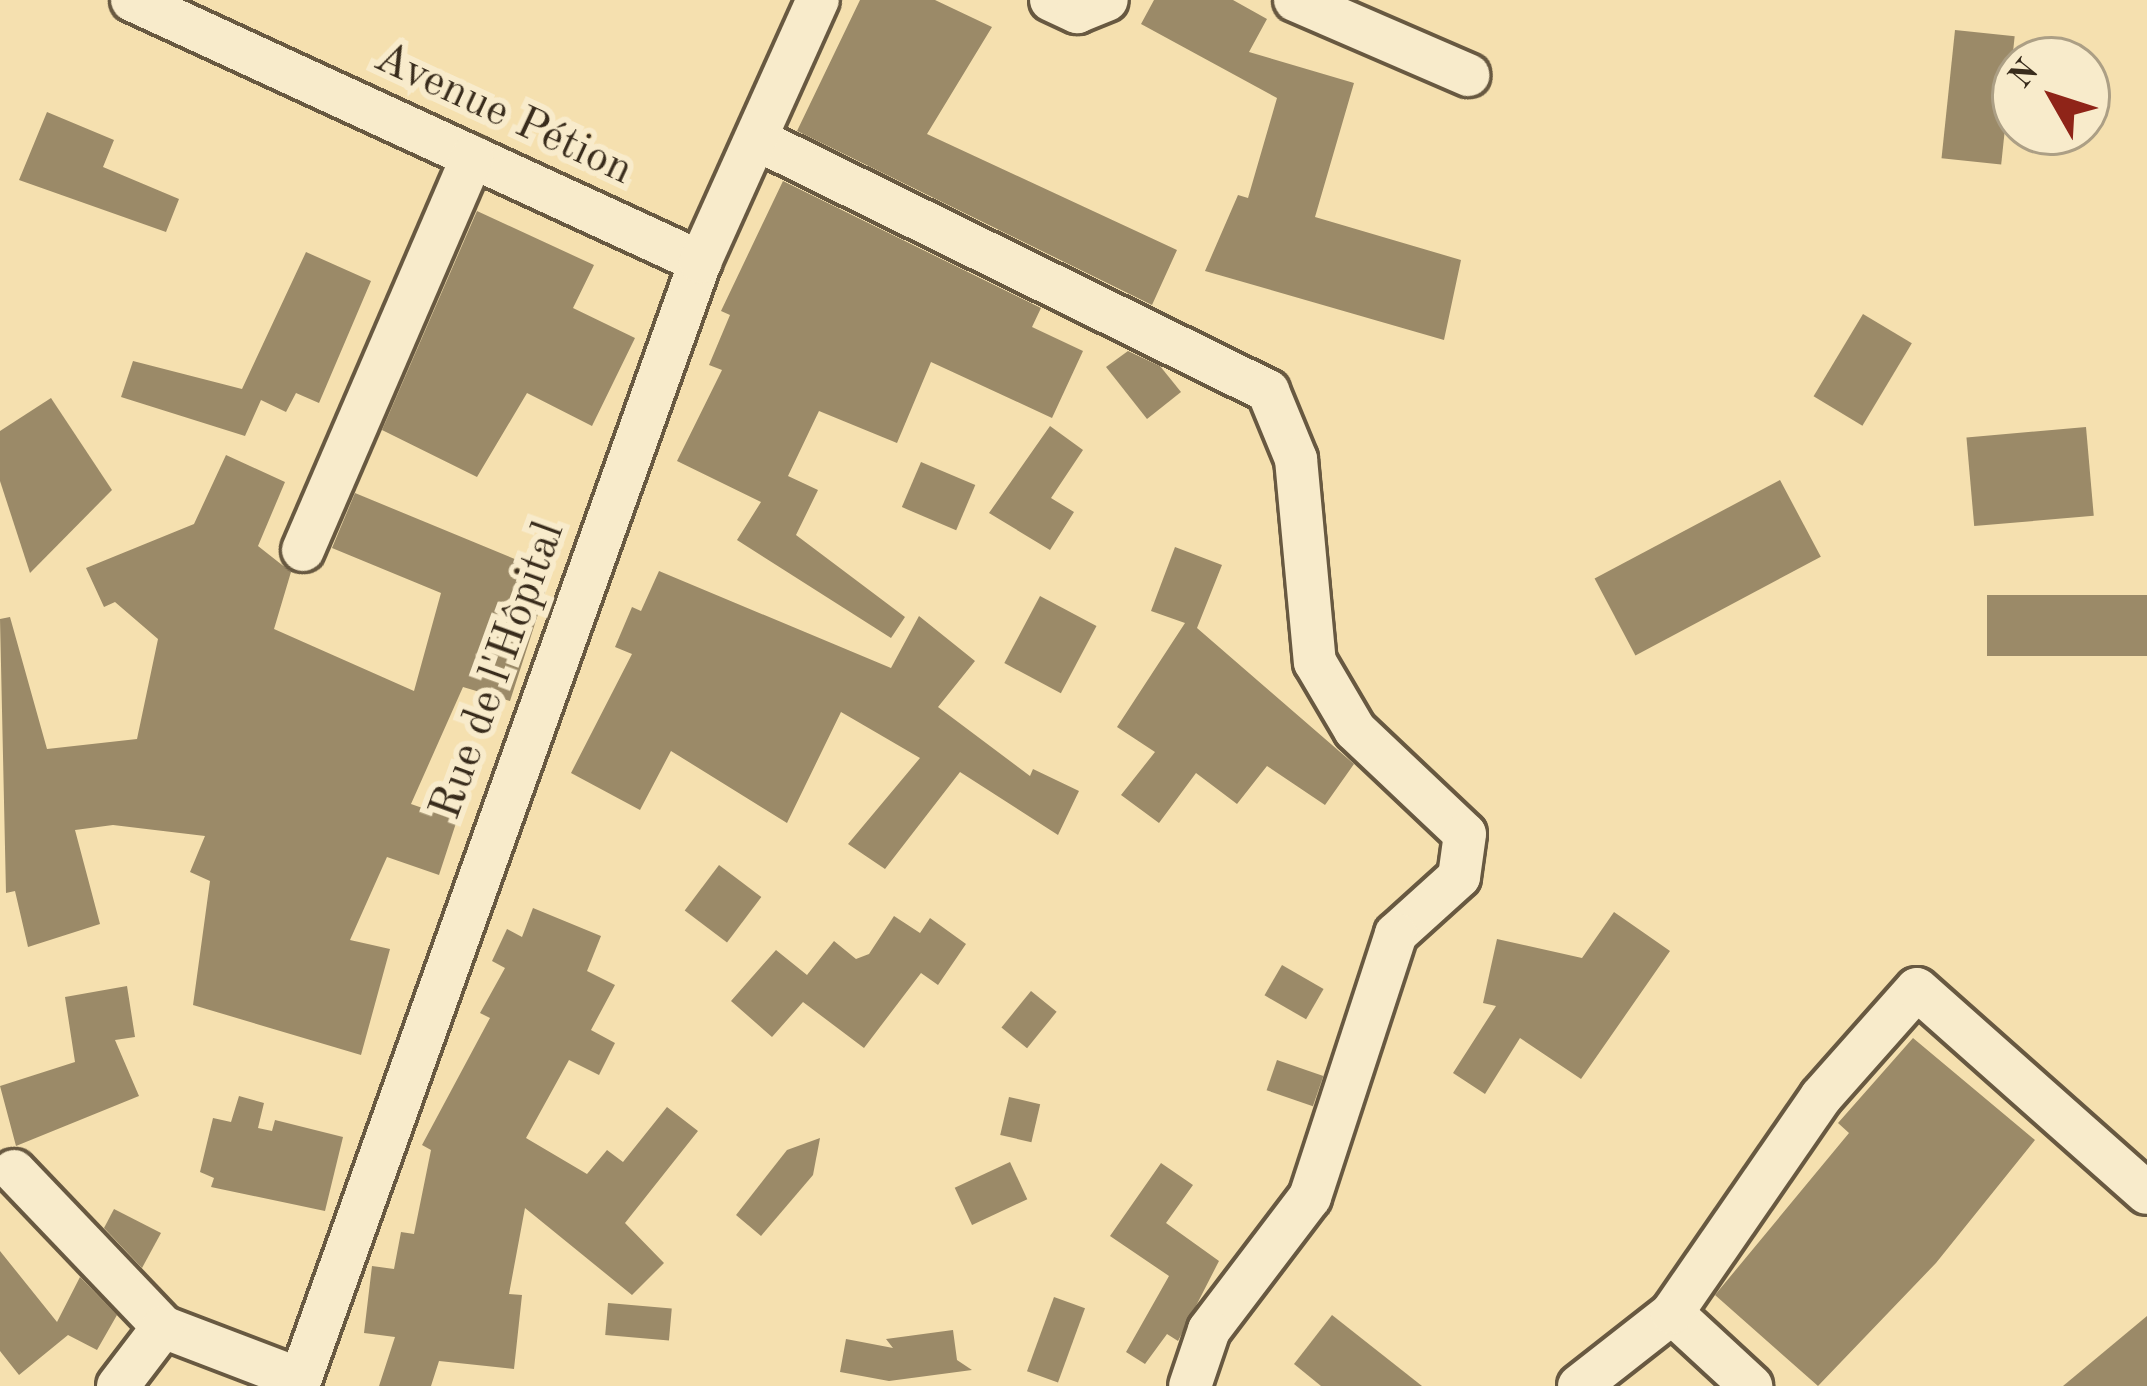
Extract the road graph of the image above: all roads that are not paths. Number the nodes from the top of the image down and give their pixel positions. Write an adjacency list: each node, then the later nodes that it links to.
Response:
1 (132, 0): 8 (street, Avenue Pétion)
2 (818, 0): 7 (street, Rue de l'Hôpital)
3 (1051, 0): 4 (street)
4 (1107, 0)
5 (1295, 0): 6 (street)
6 (1468, 74)
7 (756, 139): 9 (street, Rue de l'Hôpital); 17 (street)
8 (472, 157): 9 (street, Avenue Pétion); 10 (street)
9 (700, 262): 15 (street, Rue de l'Hôpital)
10 (303, 550)
11 (14, 1172): 14 (street)
12 (2147, 1192): 13 (street)
13 (1672, 1313): 18 (street); 19 (street)
14 (163, 1328): 15 (street); 16 (street)
15 (299, 1383)
16 (118, 1386)
17 (1190, 1386)
18 (1579, 1386)
19 (1751, 1386)

